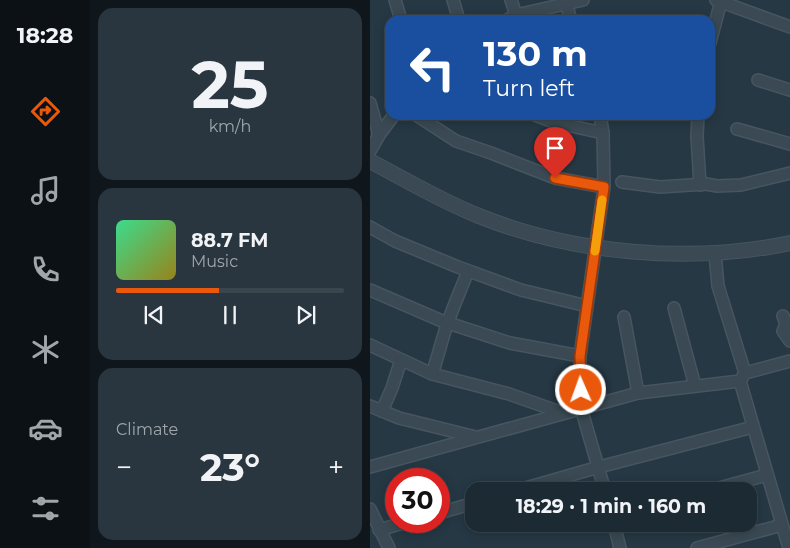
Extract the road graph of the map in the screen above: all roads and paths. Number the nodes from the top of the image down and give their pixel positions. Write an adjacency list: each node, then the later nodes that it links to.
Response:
1 (395, 0): 7 (street)
2 (453, 0): 8 (street)
3 (511, 0): 9 (street)
4 (583, 0): 6 (street)
5 (719, 0): 12 (street); 13 (street)
6 (565, 2): 10 (street); 11 (street)
7 (400, 15)
8 (458, 15)
9 (512, 15)
10 (522, 15)
11 (569, 15)
12 (715, 20)
13 (790, 27)
14 (758, 80): 15 (street)
15 (790, 90)
16 (370, 103): 24 (street)
17 (390, 120): 24 (street)
18 (424, 120): 31 (street)
19 (548, 120): 23 (street)
20 (601, 120): 23 (street)
21 (698, 120): 30 (street)
22 (737, 129): 25 (street)
23 (603, 132): 31 (street)
24 (379, 135): 26 (street)
25 (790, 144)
26 (370, 152)
27 (370, 161): 34 (street)
28 (790, 173): 30 (street)
29 (622, 182): 30 (street)
30 (700, 185)
31 (604, 187): 34 (street)
32 (370, 227): 36 (street)
33 (790, 243): 35 (street)
34 (595, 247): 35 (street); 38 (street)
35 (715, 253): 49 (street)
36 (468, 271): 38 (street); 42 (street)
37 (370, 290): 42 (street)
38 (587, 306): 45 (street)
39 (674, 308): 50 (street)
40 (783, 316): 43 (street)
41 (624, 317): 51 (street)
42 (448, 322): 45 (street); 48 (street)
43 (790, 341)
44 (370, 345): 46 (street)
45 (580, 356): 53 (street)
46 (401, 360): 48 (street); 54 (street)
47 (790, 361): 49 (street)
48 (432, 374): 55 (street)
49 (743, 377): 50 (street); 56 (street)
50 (695, 386): 51 (street)
51 (638, 393): 53 (street)
52 (370, 406): 54 (street)
53 (581, 408): 55 (street); 59 (street)
54 (382, 411): 57 (street)
55 (563, 413): 57 (street)
56 (753, 427): 59 (street); 60 (street)
57 (478, 437): 58 (street)
58 (370, 466)
59 (599, 467): 61 (street); 62 (street)
60 (767, 474): 63 (street); 67 (street)
61 (546, 482)
62 (603, 482)
63 (739, 482)
64 (465, 506): 66 (street)
65 (370, 510): 69 (street)
66 (450, 510)
67 (782, 525): 73 (street); 74 (street)
68 (385, 528): 69 (street)
69 (379, 530): 71 (street)
70 (616, 532): 72 (street)
71 (389, 548)
72 (620, 548)
73 (697, 548)
74 (789, 548)

